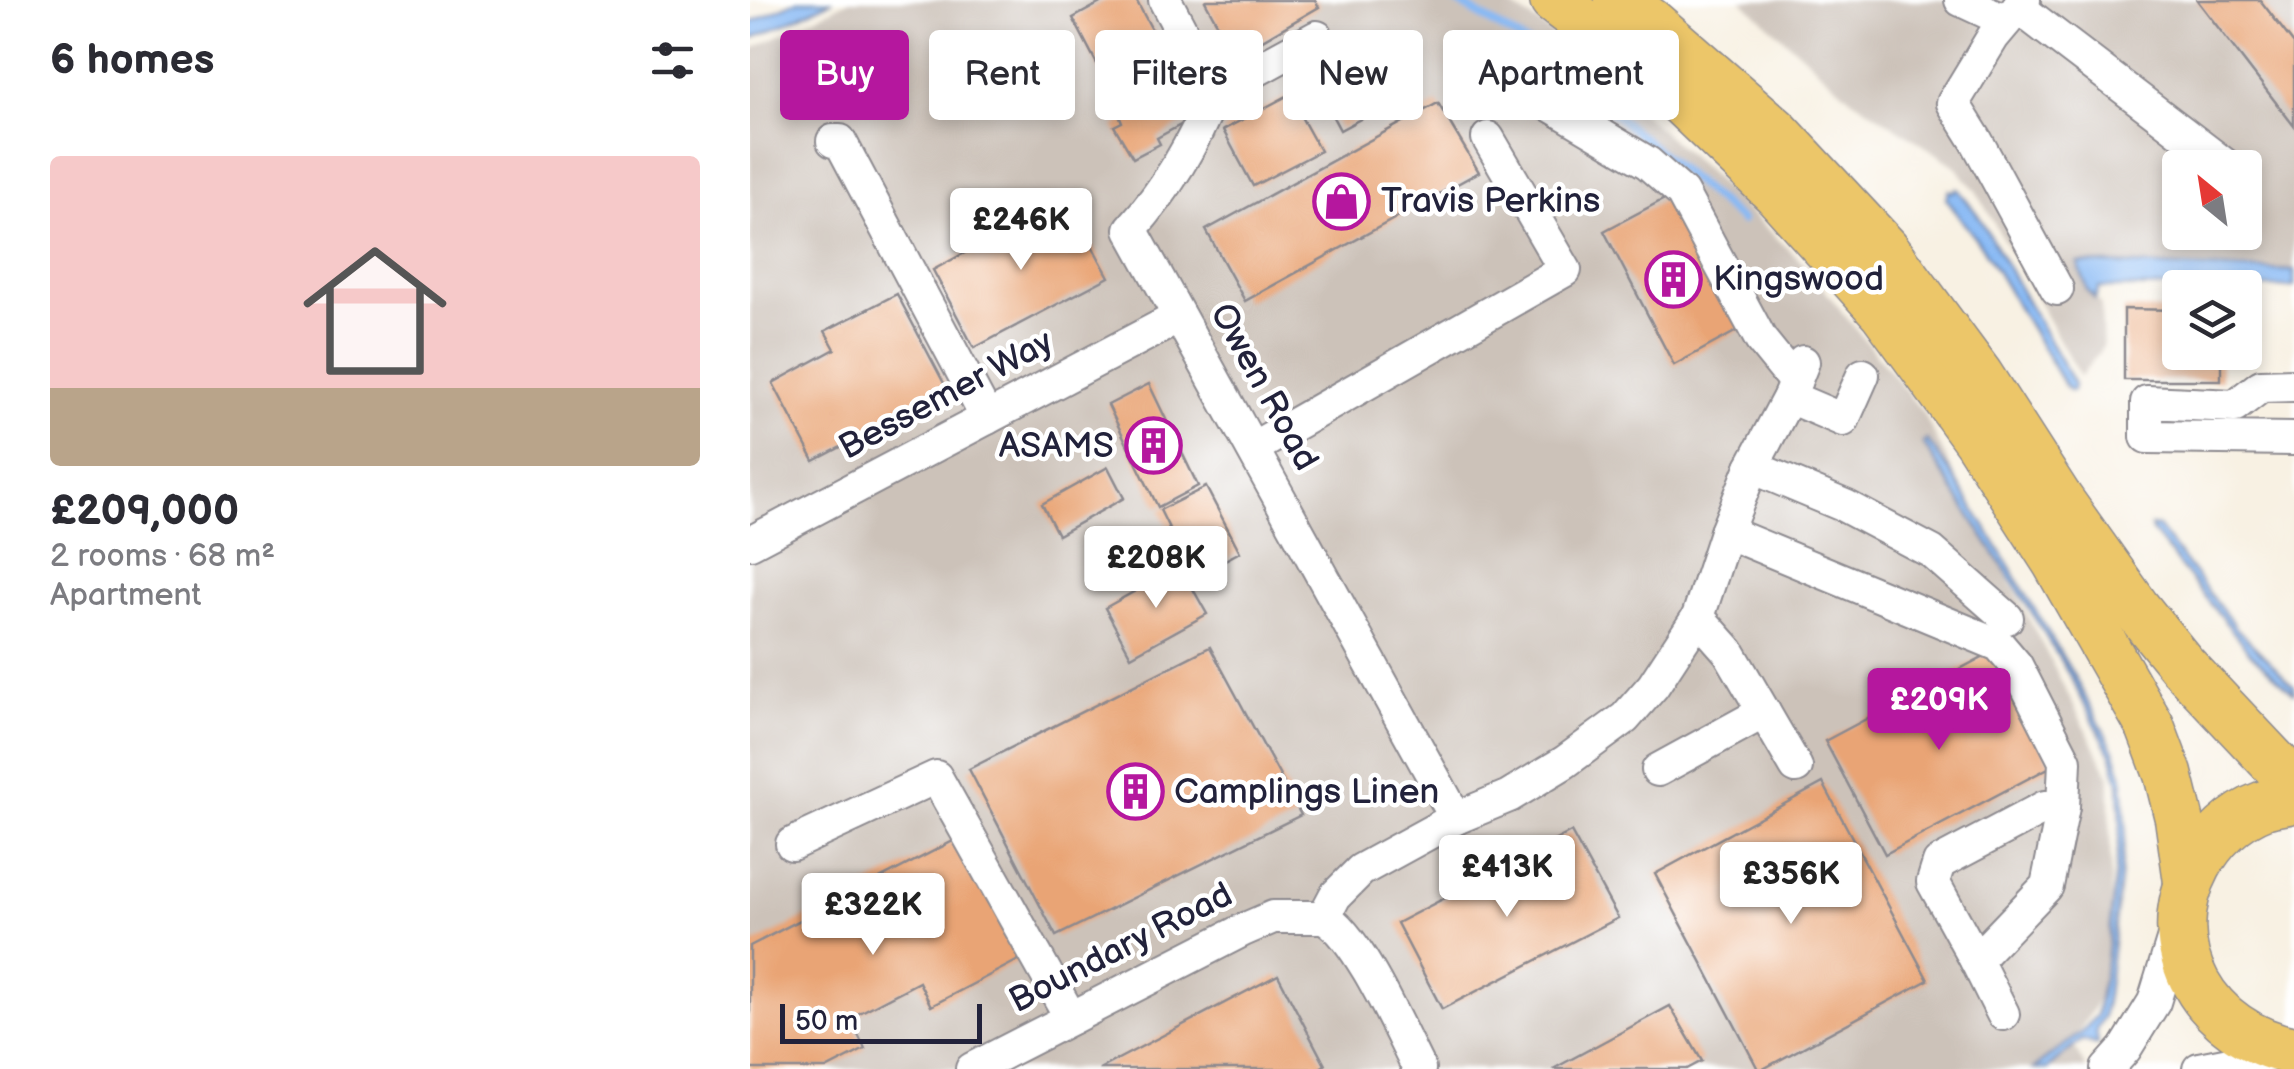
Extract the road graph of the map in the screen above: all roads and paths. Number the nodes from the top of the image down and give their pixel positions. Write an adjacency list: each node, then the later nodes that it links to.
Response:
1 (1165, 0): 6 (street)
2 (1554, 0): 33 (highway)
3 (1619, 0): 28 (highway)
4 (1961, 0): 5 (street)
5 (2016, 9): 11 (street); 12 (street)
6 (1181, 30)
7 (1203, 120): 13 (street, Owen Road)
8 (1577, 120): 15 (street)
9 (839, 134): 17 (street)
10 (1488, 138): 19 (street)
11 (2205, 150)
12 (2058, 289)
13 (1179, 318): 17 (street, Bessemer Way); 19 (street, Owen Road)
14 (1862, 376): 15 (street)
15 (1796, 380): 20 (street)
16 (2294, 385): 18 (street)
17 (988, 418): 22 (street, Bessemer Way)
18 (2294, 438)
19 (1253, 448): 31 (street, Owen Road)
20 (1752, 468): 21 (street); 24 (street)
21 (1726, 532): 23 (street); 30 (street)
22 (750, 543)
23 (1698, 617): 25 (street); 31 (street)
24 (2007, 618)
25 (1764, 712): 26 (street); 27 (street)
26 (1796, 767)
27 (1658, 770)
28 (2294, 778)
29 (2294, 798): 33 (highway)
30 (2063, 807): 35 (street); 35 (street)
31 (1456, 818): 34 (street)
32 (792, 844): 37 (street)
33 (2185, 896): 38 (highway); 41 (street)
34 (1324, 917): 37 (street, Boundary Road); 40 (street)
35 (1976, 960): 36 (street)
36 (2003, 1014)
37 (1071, 1018): 39 (street, Boundary Road)
38 (2292, 1051): 42 (street)
39 (972, 1069)
40 (1420, 1069)
41 (2107, 1069)
42 (2199, 1069)

